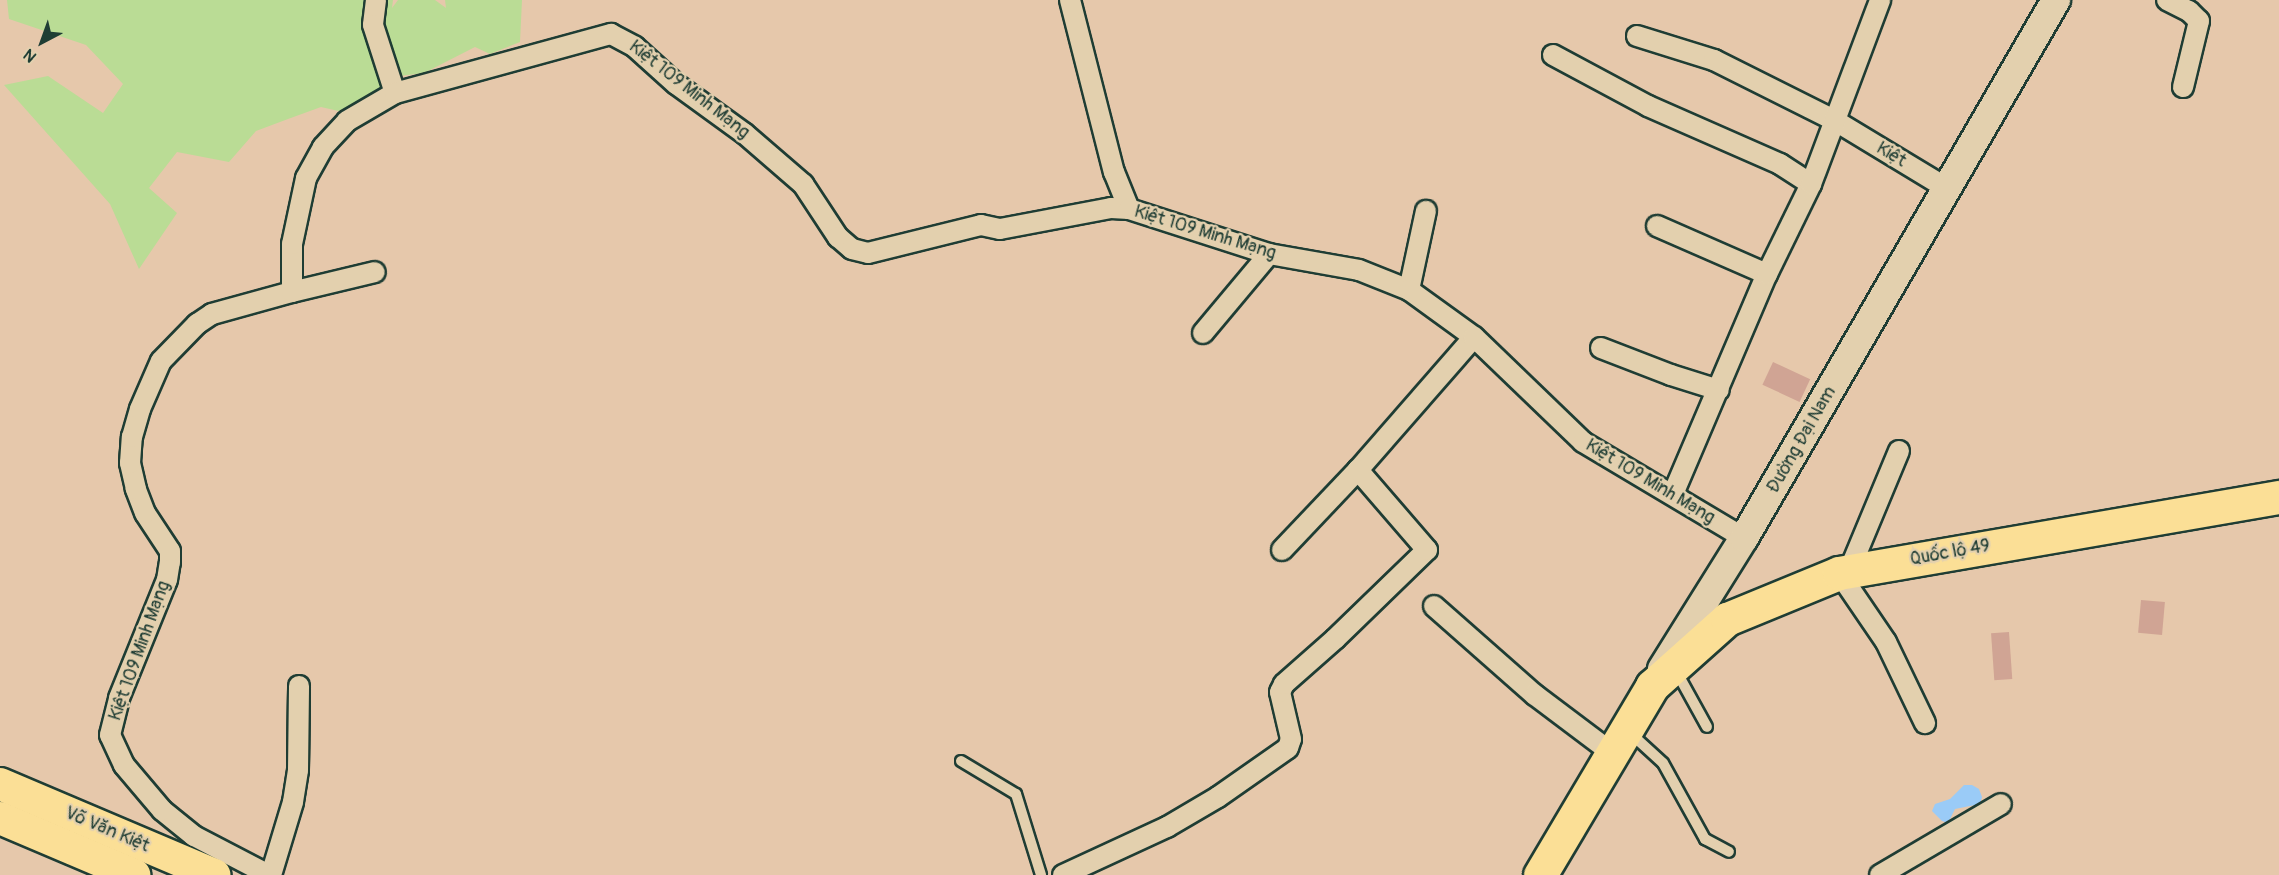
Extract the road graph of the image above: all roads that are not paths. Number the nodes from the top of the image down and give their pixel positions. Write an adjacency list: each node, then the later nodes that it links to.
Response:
1 (376, 0): 9 (street)
2 (1070, 0): 13 (street)
3 (1880, 0): 10 (street)
4 (2056, 0): 12 (street, Đường Đại Nam)
5 (2167, 0): 8 (street)
6 (1637, 36): 10 (street, Kiệt)
7 (1553, 55): 11 (street)
8 (2183, 87)
9 (395, 93): 13 (street, Kiệt 109 Minh Mạng); 20 (street, Kiệt 109 Minh Mạng)
10 (1834, 120): 11 (street); 12 (street, Kiệt)
11 (1811, 184): 18 (street)
12 (1948, 189): 29 (street, Đường Đại Nam)
13 (1129, 209): 16 (street, Kiệt 109 Minh Mạng)
14 (1426, 211): 19 (street)
15 (1657, 226): 18 (street)
16 (1269, 254): 19 (street, Kiệt 109 Minh Mạng); 21 (street)
17 (375, 272): 20 (street)
18 (1767, 274): 24 (street)
19 (1408, 290): 22 (street, Kiệt 109 Minh Mạng)
20 (292, 292): 47 (street, Kiệt 109 Minh Mạng)
21 (1203, 333)
22 (1474, 337): 26 (street); 27 (street, Kiệt 109 Minh Mạng)
23 (1601, 348): 24 (street)
24 (1719, 390): 27 (street)
25 (1899, 451): 31 (street)
26 (1358, 470): 30 (street); 49 (street)
27 (1673, 494): 29 (street, Kiệt 109 Minh Mạng)
28 (2279, 497): 31 (highway, Quốc lộ 49)
29 (1744, 538): 33 (street, Đường Đại Nam)
30 (1282, 550)
31 (1844, 572): 33 (highway, Quốc lộ 49); 35 (street)
32 (1434, 606): 37 (street)
33 (1662, 676): 36 (lane); 37 (highway, Đường Đại Nam)
34 (299, 686): 47 (street)
35 (1925, 723)
36 (1707, 727)
37 (1619, 741): 44 (lane); 50 (highway, Đường Đại Nam)
38 (960, 761): 48 (lane)
39 (0, 784): 41 (main road, Võ Văn Kiệt)
40 (2001, 804): 51 (street)
41 (62, 810): 43 (main road); 46 (main road, Võ Văn Kiệt)
42 (0, 818): 43 (main road, Võ Văn Kiệt)
43 (49, 839): 45 (main road, Võ Văn Kiệt)
44 (1729, 852)
45 (134, 875)
46 (214, 875)
47 (270, 875)
48 (1041, 875)
49 (1063, 875)
50 (1540, 875)
51 (1880, 875)

